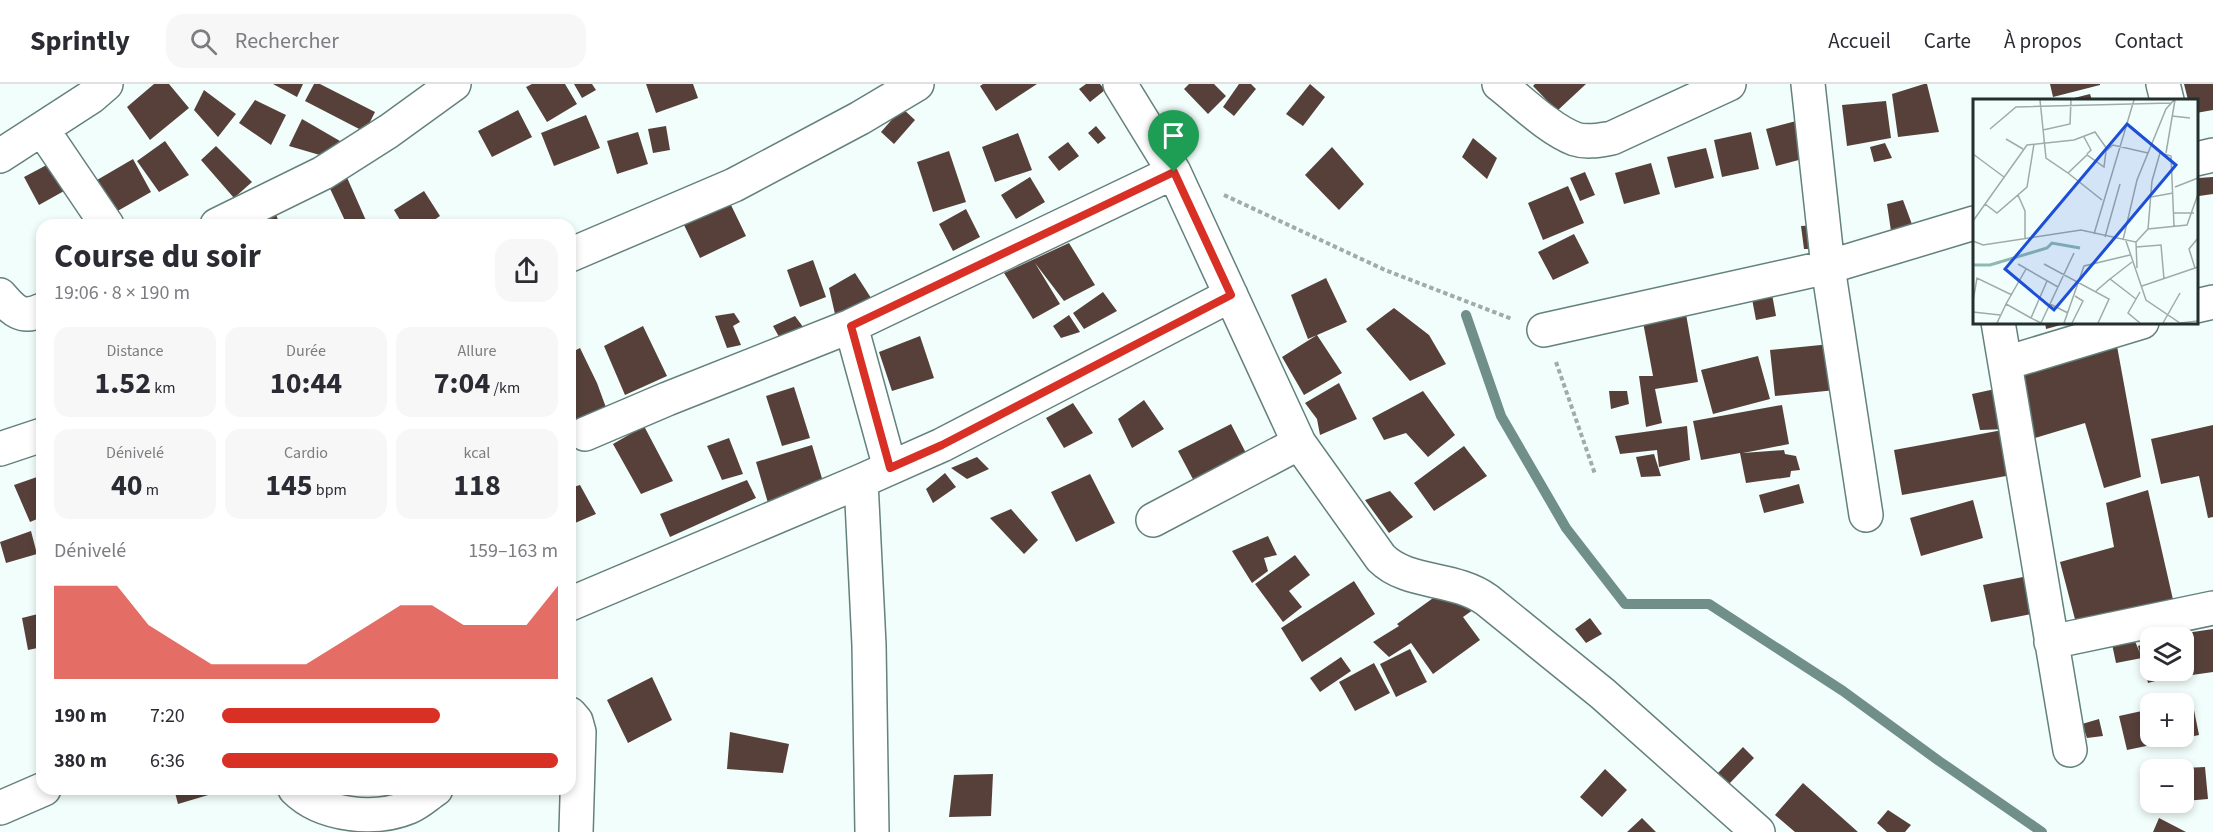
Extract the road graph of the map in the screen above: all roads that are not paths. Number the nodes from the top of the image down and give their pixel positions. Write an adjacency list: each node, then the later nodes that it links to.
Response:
1 (106, 84): 10 (street)
2 (454, 84): 16 (street)
3 (917, 84): 18 (street)
4 (1120, 84): 14 (street)
5 (1499, 84): 6 (street)
6 (1729, 84)
7 (1808, 84): 19 (street)
8 (2163, 84): 9 (street)
9 (2167, 99)
10 (42, 129): 12 (street); 15 (street)
11 (2213, 155): 13 (street)
12 (0, 156)
13 (2198, 159)
14 (1174, 172): 21 (street); 27 (street)
15 (103, 219)
16 (229, 219)
17 (1973, 223): 19 (street)
18 (576, 252)
19 (1828, 267): 28 (street); 35 (street)
20 (0, 295): 24 (street)
21 (1231, 295): 32 (street); 34 (street)
22 (2213, 302): 23 (street)
23 (2198, 306)
24 (36, 311)
25 (1998, 324): 29 (street)
26 (2135, 324): 29 (street)
27 (851, 326): 30 (street); 34 (street)
28 (1544, 330)
29 (2006, 363): 39 (street)
30 (585, 434)
31 (36, 437): 33 (street)
32 (1299, 443): 36 (street); 49 (street)
33 (0, 449)
34 (875, 474): 37 (street); 48 (street)
35 (1866, 515)
36 (1153, 520)
37 (576, 601)
38 (2213, 608): 39 (street)
39 (2051, 642): 41 (street)
40 (576, 721): 47 (street)
41 (2070, 750)
42 (36, 792): 45 (street)
43 (305, 795): 46 (street)
44 (428, 795): 46 (street)
45 (0, 808)
46 (364, 824)
47 (576, 832)
48 (872, 832)
49 (1758, 832)

